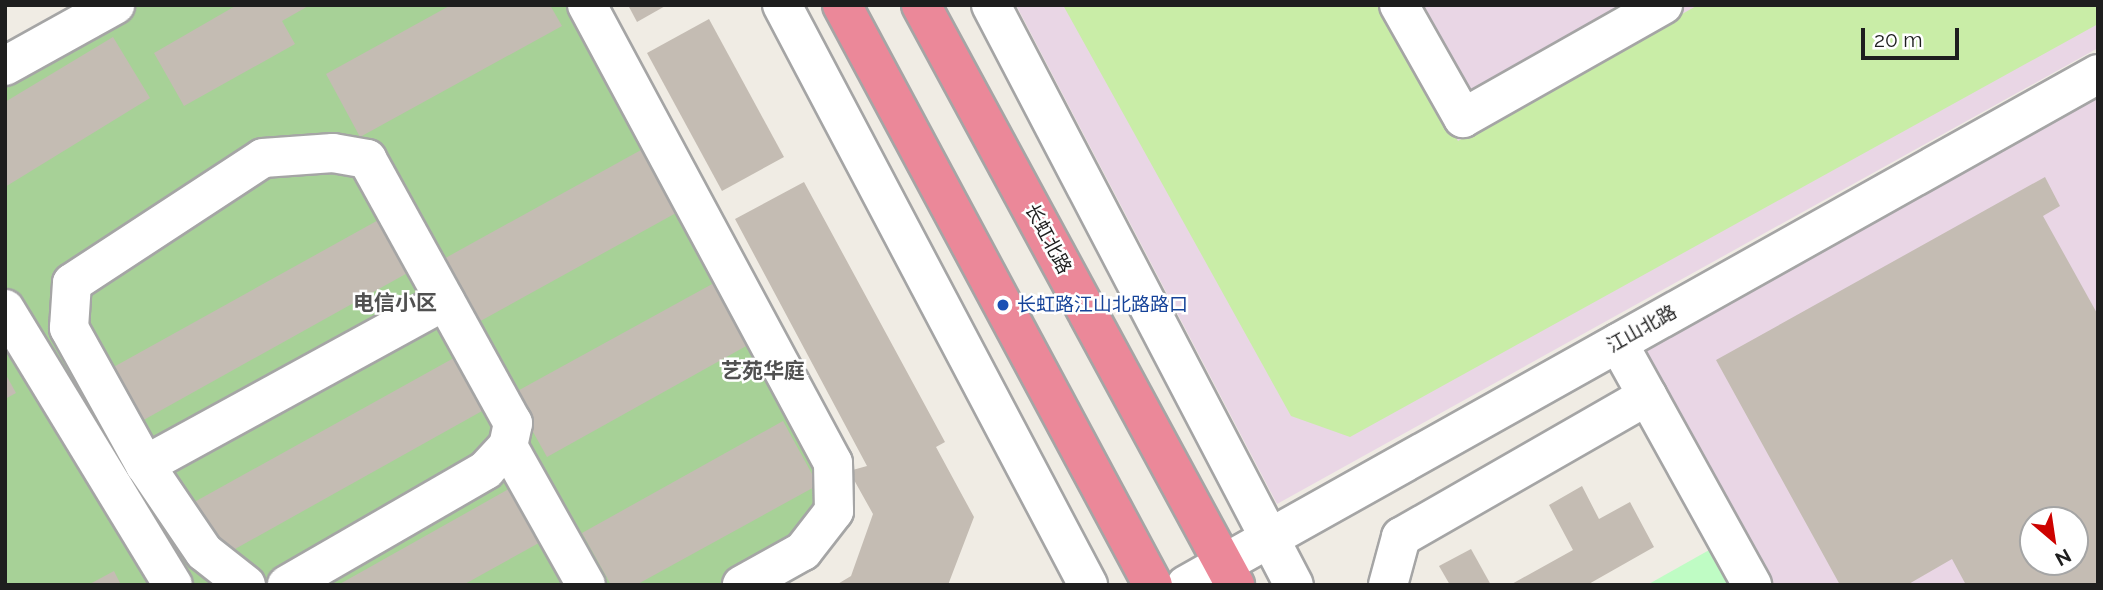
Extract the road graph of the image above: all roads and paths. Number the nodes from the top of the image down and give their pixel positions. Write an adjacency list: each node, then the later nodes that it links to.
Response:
1 (115, 5): 9 (street)
2 (587, 5): 23 (street)
3 (782, 5): 24 (street)
4 (842, 5): 25 (highway)
5 (921, 5): 18 (highway, 长虹北路)
6 (991, 5): 17 (street)
7 (1399, 5): 8 (street)
8 (1663, 5)
9 (5, 66)
10 (2098, 74): 13 (street, 江山北路)
11 (445, 301): 15 (street); 16 (street); 16 (street)
12 (5, 309): 19 (street)
13 (1618, 342): 14 (street); 17 (street, 江山北路)
14 (1647, 396): 28 (street); 29 (street)
15 (508, 446): 21 (street); 22 (street)
16 (145, 464): 20 (street)
17 (1268, 538): 18 (street, 江山北路); 27 (street)
18 (1229, 574): 26 (street, 江山北路)
19 (173, 585)
20 (246, 585)
21 (288, 585)
22 (586, 585)
23 (742, 585)
24 (1088, 585)
25 (1153, 585)
26 (1186, 585)
27 (1294, 585)
28 (1388, 585)
29 (1752, 585)

